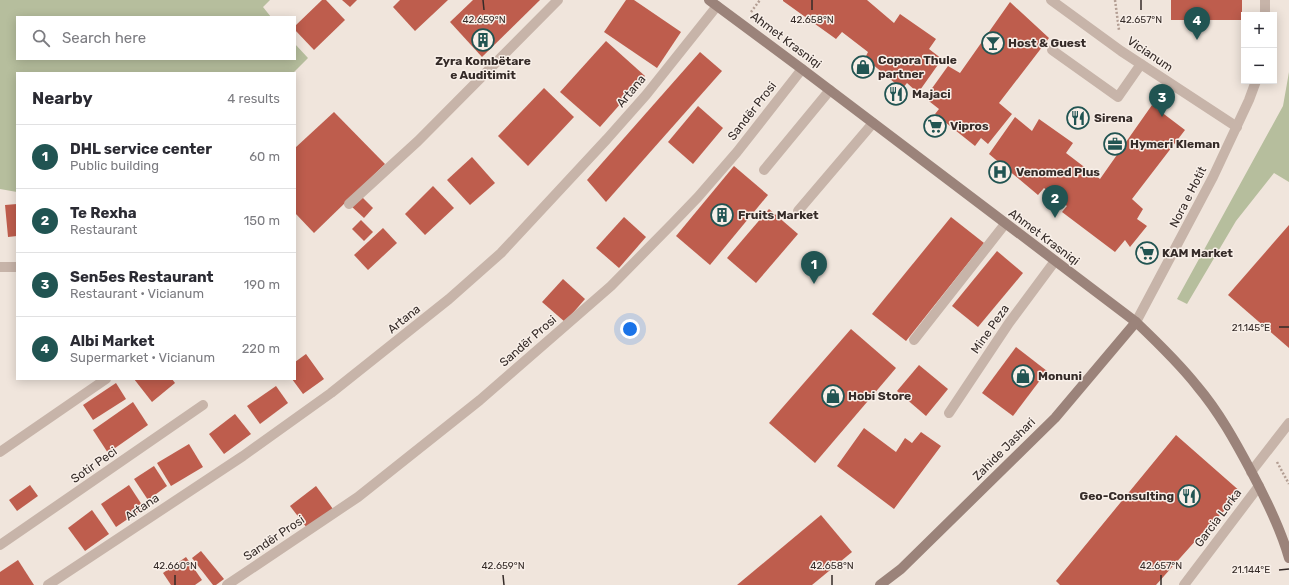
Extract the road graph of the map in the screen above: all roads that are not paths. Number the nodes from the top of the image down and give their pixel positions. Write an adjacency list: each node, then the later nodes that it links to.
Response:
1 (558, 0): 14 (street)
2 (1051, 0): 7 (street, Vicianum)
3 (1265, 0): 5 (street)
4 (713, 3): 8 (main road, Ahmet Krasniqi); 31 (street, Artana)
5 (1265, 12)
6 (1052, 50): 7 (street)
7 (1141, 64): 12 (street, Vicianum)
8 (802, 69): 10 (main road, Ahmet Krasniqi); 32 (street, Sandër Prosi)
9 (1255, 84): 12 (street, Nora e Hotit)
10 (830, 90): 11 (main road, Ahmet Krasniqi); 13 (street)
11 (873, 123): 15 (street); 16 (main road, Ahmet Krasniqi)
12 (1237, 127): 20 (street, Nora e Hotit)
13 (764, 170)
14 (349, 204)
15 (798, 211)
16 (1005, 224): 17 (main road, Ahmet Krasniqi); 21 (street)
17 (1055, 261): 20 (main road, Ahmet Krasniqi); 24 (street, Mine Peza)
18 (0, 267): 19 (street)
19 (16, 267)
20 (1136, 322): 27 (main road, Ahmet Krasniqi); 33 (main road, Zahide Jashari)
21 (914, 340)
22 (105, 380): 26 (street)
23 (203, 405): 29 (street, Sotir Peci)
24 (949, 413)
25 (1289, 423): 27 (street)
26 (0, 452)
27 (1251, 472): 28 (main road, Ahmet Krasniqi)
28 (1259, 486): 30 (main road, Ahmet Krasniqi); 34 (street, Garcia Lorka)
29 (0, 545)
30 (1289, 558)
31 (48, 585)
32 (227, 585)
33 (880, 585)
34 (1184, 585)

